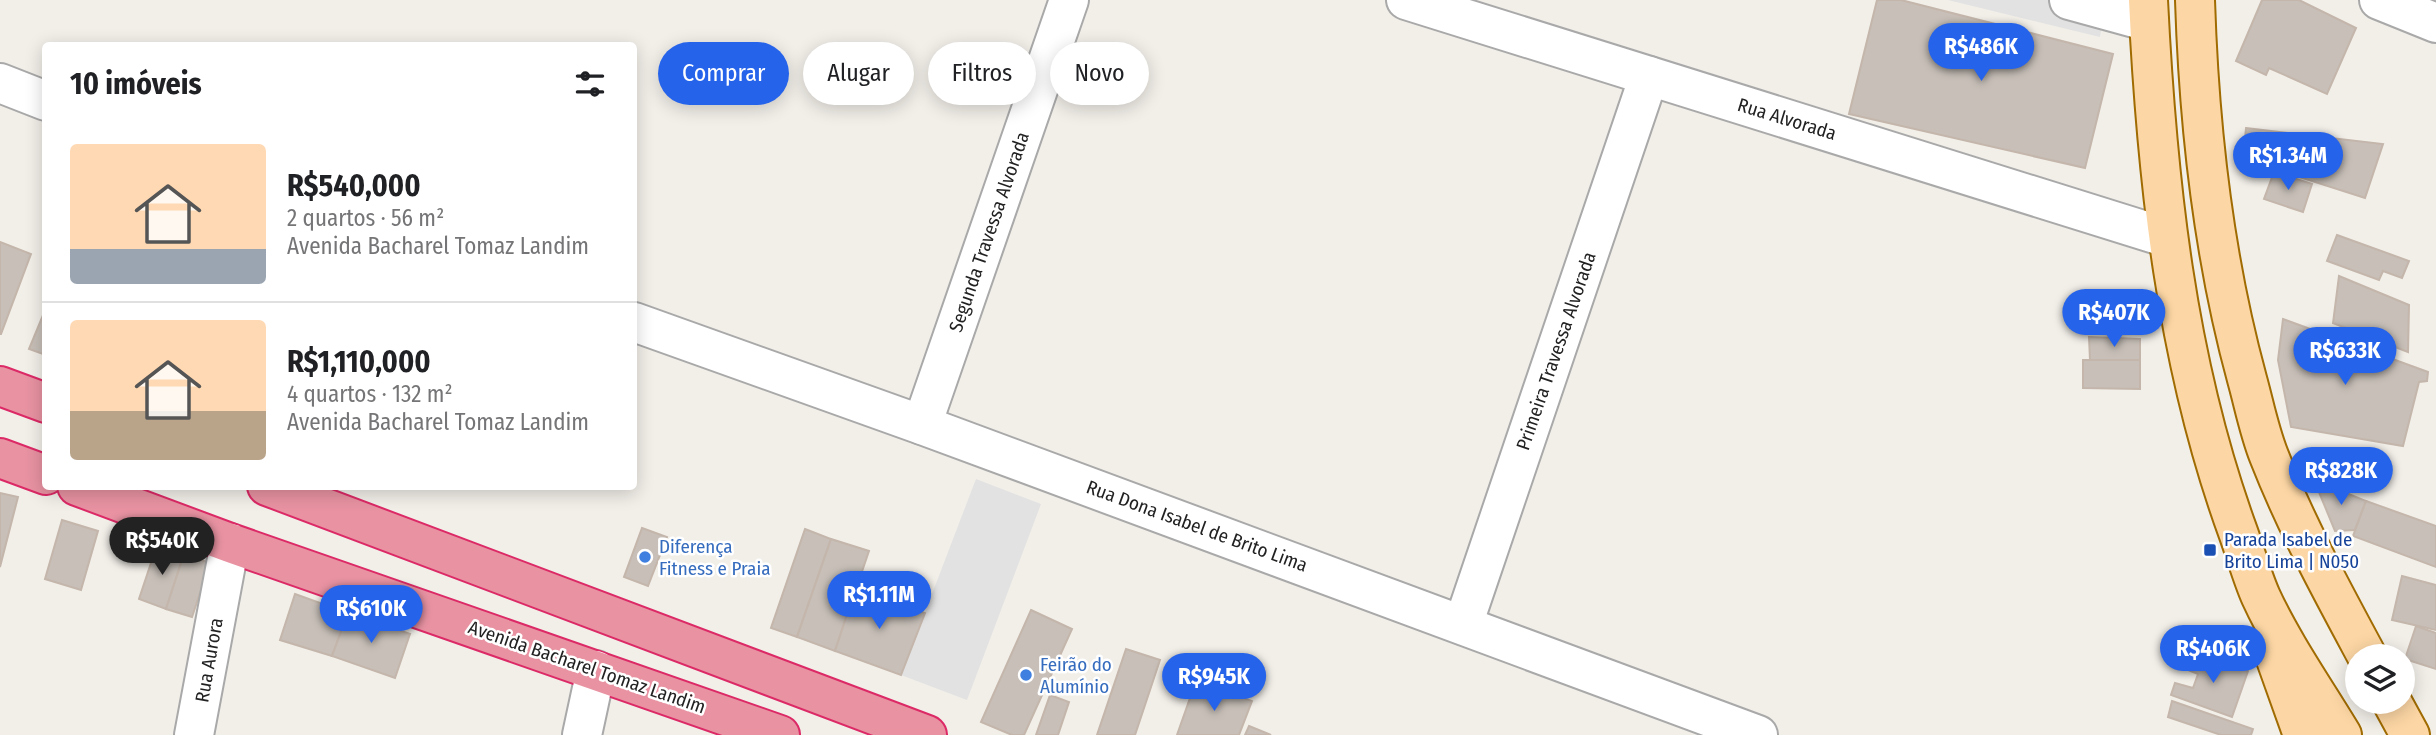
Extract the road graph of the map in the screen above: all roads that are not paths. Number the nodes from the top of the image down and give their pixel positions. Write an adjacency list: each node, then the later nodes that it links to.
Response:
1 (1069, 0): 15 (street, Segunda Travessa Alvorada)
2 (1406, 0): 8 (street, Rua Alvorada)
3 (2068, 0): 6 (street)
4 (2195, 0): 22 (main road)
5 (2381, 0): 7 (street)
6 (2149, 11): 11 (main road)
7 (2436, 23)
8 (1649, 76): 11 (street, Rua Alvorada); 21 (street, Primeira Travessa Alvorada)
9 (0, 83): 10 (street)
10 (42, 99)
11 (2168, 238): 25 (main road)
12 (637, 323): 15 (street, Rua Dona Isabel de Brito Lima)
13 (0, 386): 14 (highway)
14 (42, 402)
15 (922, 425): 21 (street, Rua Dona Isabel de Brito Lima)
16 (0, 458): 17 (highway)
17 (42, 474)
18 (88, 490): 20 (highway, Avenida Bacharel Tomaz Landim)
19 (278, 490): 29 (highway)
20 (230, 543): 23 (highway, Avenida Bacharel Tomaz Landim); 26 (street, Rua Aurora)
21 (1463, 625): 30 (street, Rua Dona Isabel de Brito Lima)
22 (2360, 644)
23 (596, 670): 27 (street); 28 (highway, Avenida Bacharel Tomaz Landim)
24 (2399, 714): 31 (main road)
25 (2328, 733)
26 (194, 735)
27 (582, 735)
28 (780, 735)
29 (927, 735)
30 (1758, 735)
31 (2410, 735)

